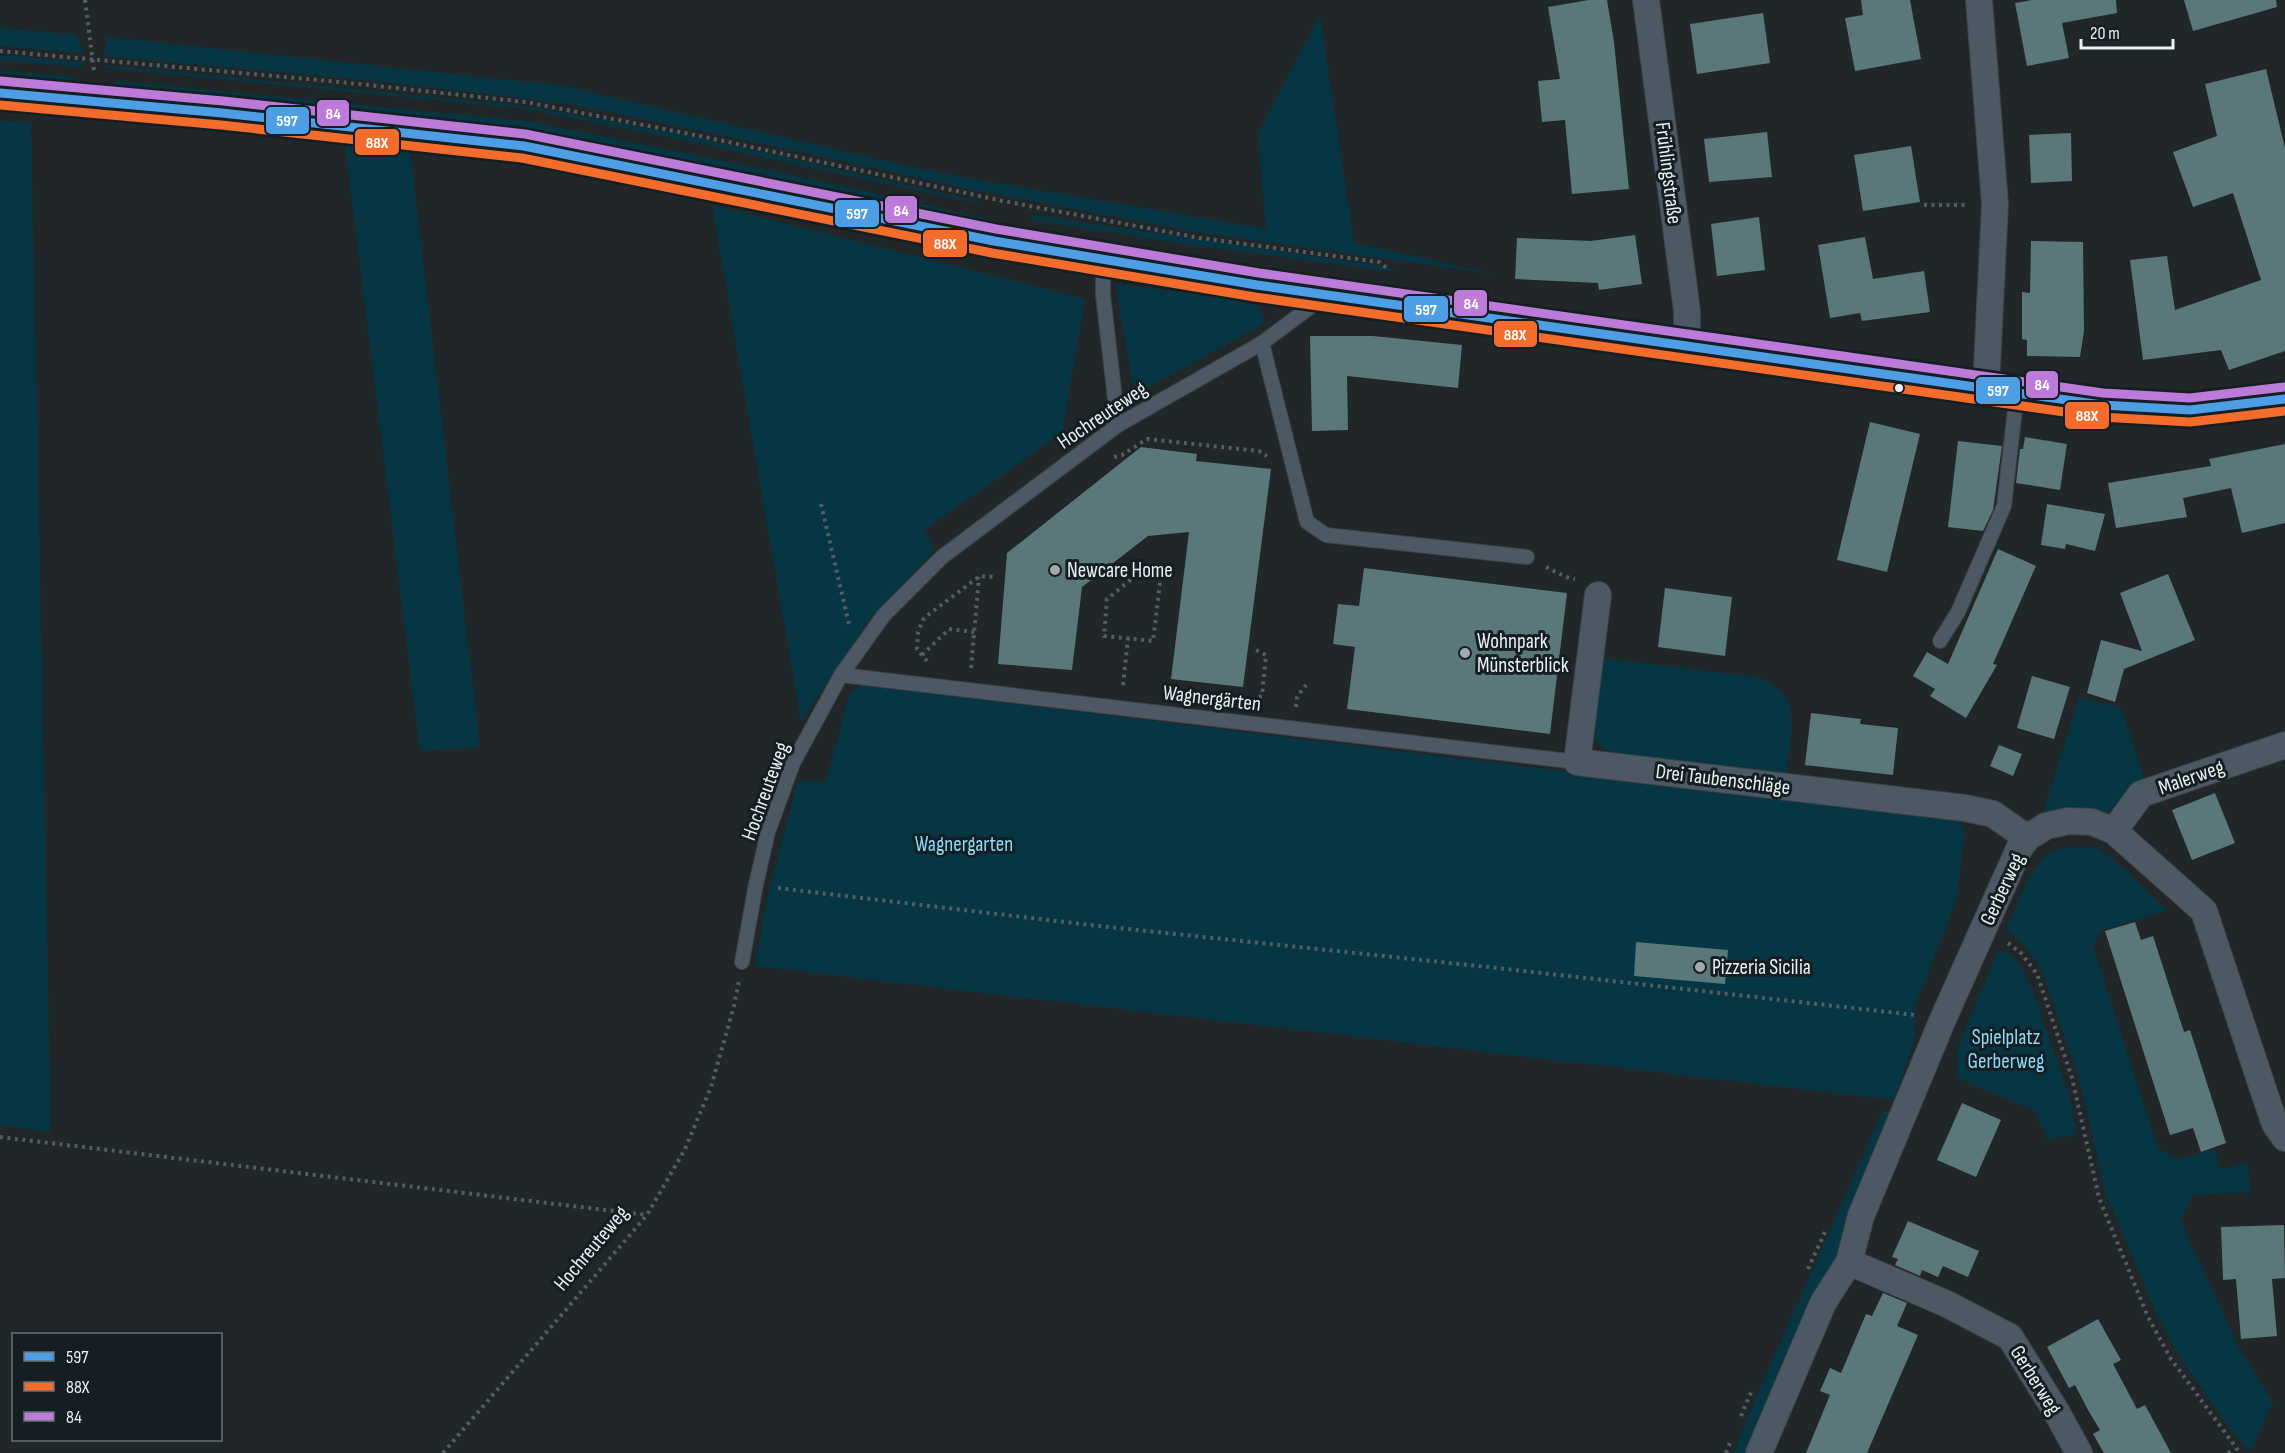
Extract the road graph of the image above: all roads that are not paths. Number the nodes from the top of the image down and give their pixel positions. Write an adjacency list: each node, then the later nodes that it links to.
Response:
1 (1646, 0): 7 (street, Frühlingstraße)
2 (1979, 0): 8 (street)
3 (0, 93): 4 (street)
4 (1103, 260): 5 (street); 10 (lane)
5 (1325, 296): 6 (lane, Hochreuteweg); 7 (street)
6 (1262, 343): 10 (lane, Hochreuteweg); 11 (lane)
7 (1687, 347): 8 (street)
8 (2002, 390): 9 (street); 13 (lane)
9 (2285, 399)
10 (1118, 425): 14 (lane, Hochreuteweg)
11 (1527, 557)
12 (1598, 595): 16 (street)
13 (1940, 641)
14 (842, 675): 16 (lane, Wagnergärten); 19 (lane, Hochreuteweg)
15 (2285, 744): 17 (street, Malerweg)
16 (1577, 762): 18 (street, Drei Taubenschläge)
17 (2114, 831): 18 (street, Gerberweg); 20 (street, Gerberweg)
18 (2027, 838): 21 (street, Gerberweg)
19 (742, 962)
20 (2285, 1138)
21 (1849, 1262): 22 (street, Gerberweg); 23 (street, Gerberweg)
22 (1759, 1453)
23 (2079, 1453)

